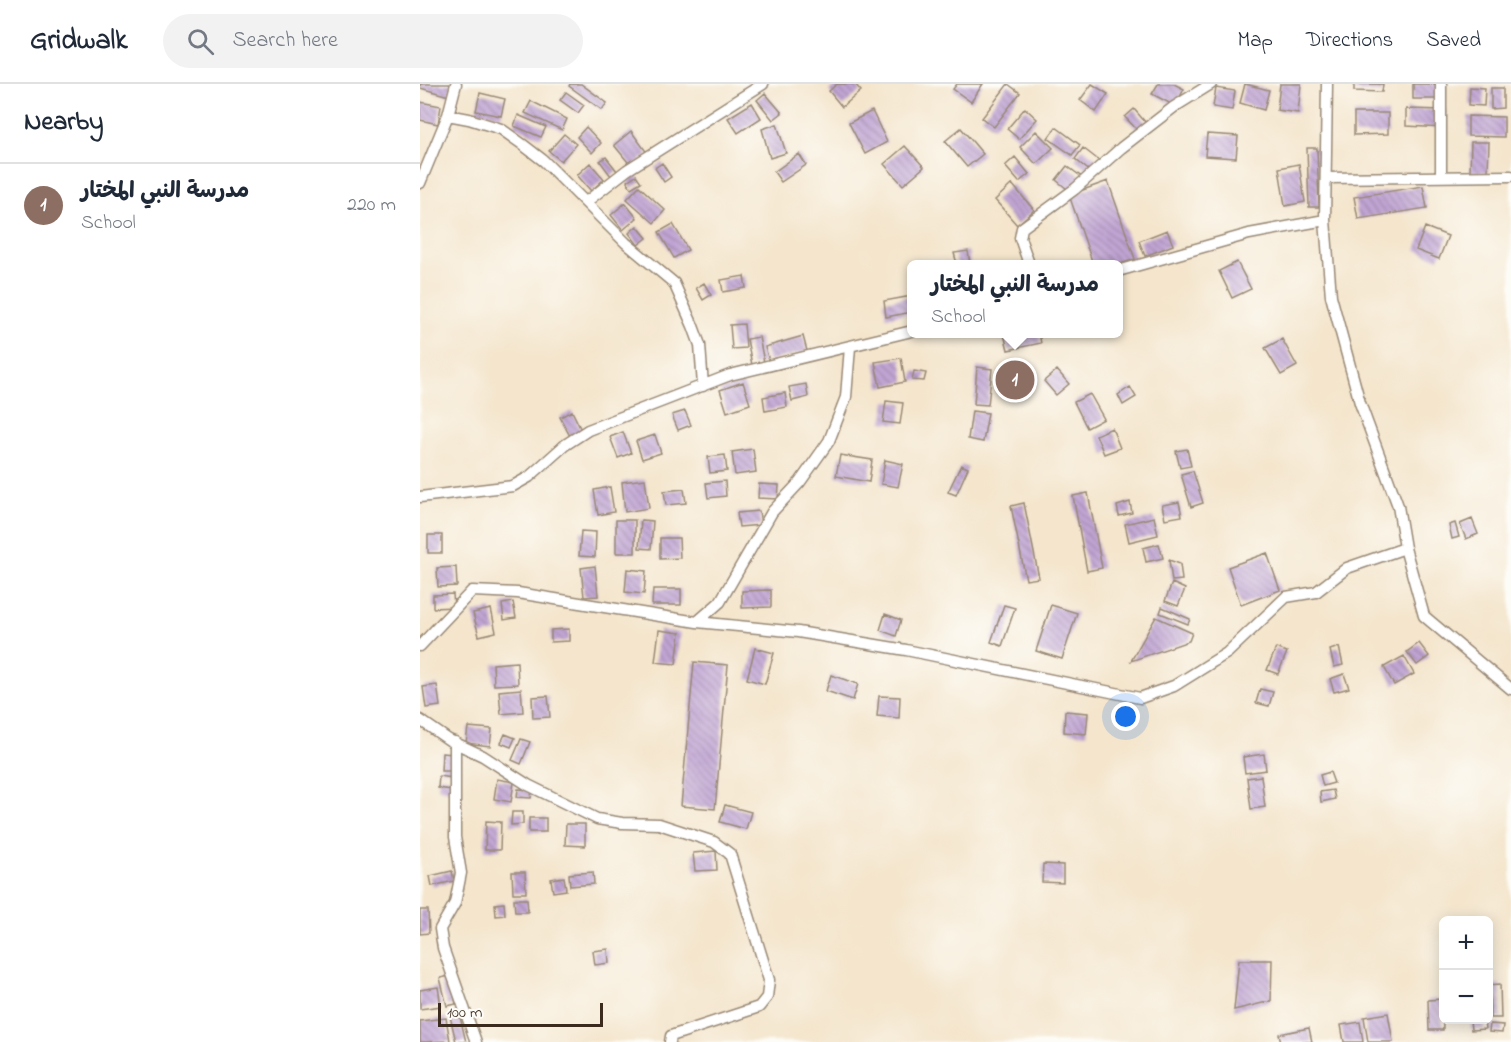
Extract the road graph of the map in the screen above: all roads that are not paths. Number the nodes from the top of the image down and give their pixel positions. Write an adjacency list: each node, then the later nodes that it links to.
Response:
1 (456, 84): 6 (street)
2 (763, 84): 11 (street)
3 (1211, 84): 13 (street)
4 (1327, 84): 9 (street)
5 (1442, 84): 7 (street)
6 (448, 115): 10 (street); 11 (street)
7 (1441, 176): 8 (street); 9 (street)
8 (1511, 176)
9 (1327, 177): 12 (street)
10 (420, 183)
11 (586, 202): 17 (street)
12 (1325, 220): 14 (street); 19 (street)
13 (1028, 260)
14 (1123, 270)
15 (907, 332): 16 (street)
16 (850, 347): 17 (street); 20 (street)
17 (703, 386): 18 (street)
18 (420, 497)
19 (1405, 548): 20 (street); 22 (street)
20 (697, 622): 21 (street)
21 (420, 646)
22 (1511, 689)
23 (420, 720): 24 (street)
24 (455, 742): 25 (street); 26 (street)
25 (476, 1042)
26 (670, 1042)

